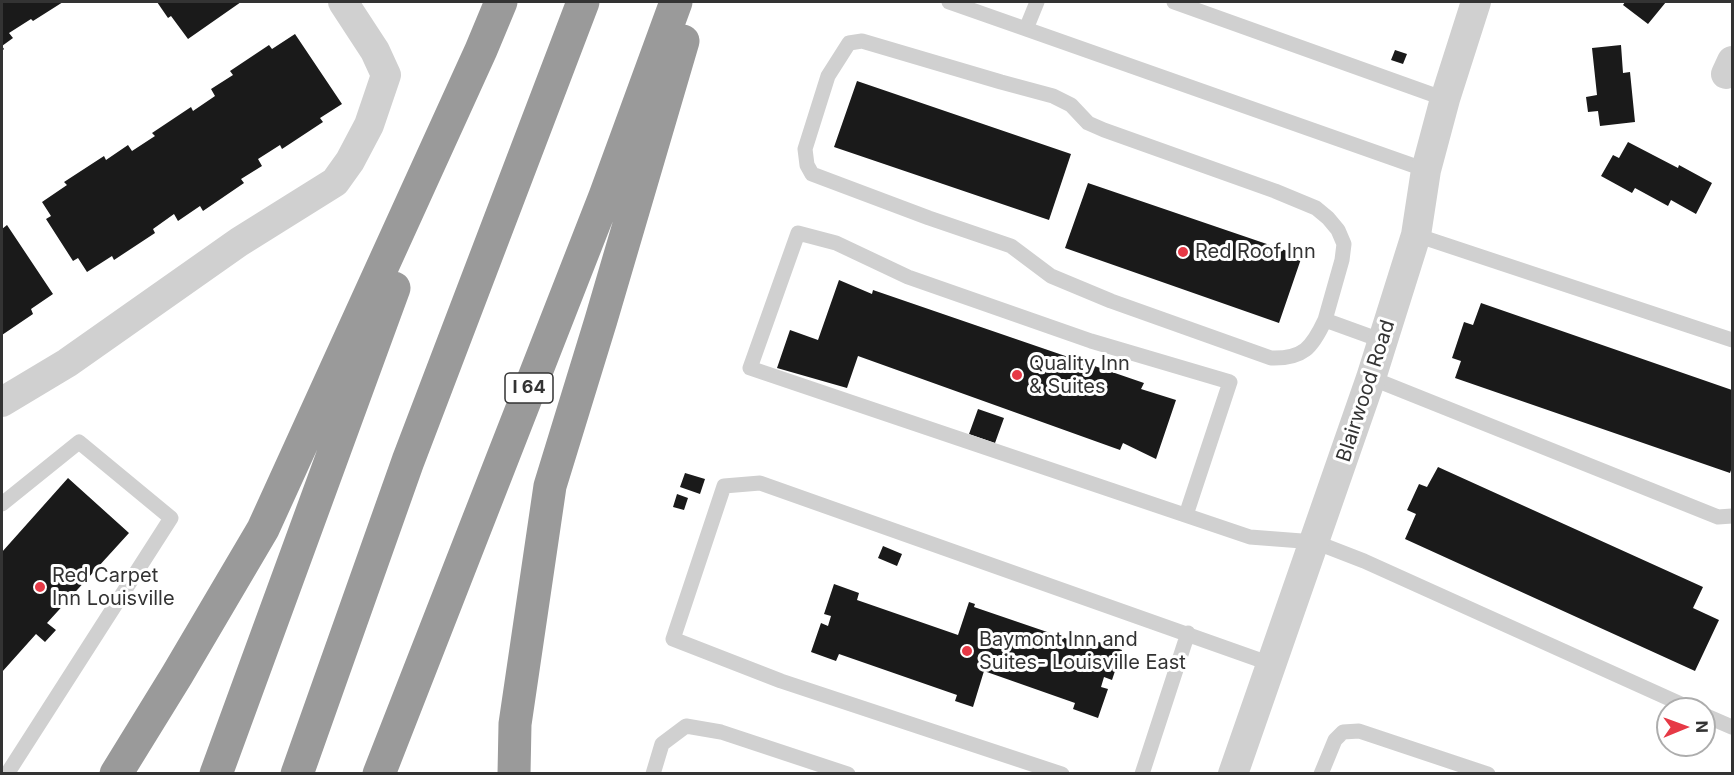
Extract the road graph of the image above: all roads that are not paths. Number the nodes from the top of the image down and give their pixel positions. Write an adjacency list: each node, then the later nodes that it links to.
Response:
1 (343, 2): 19 (street)
2 (501, 2): 11 (highway)
3 (583, 2): 32 (highway)
4 (676, 2): 33 (highway, I 64)
5 (694, 2): 34 (highway)
6 (949, 2): 10 (lane)
7 (1037, 2): 10 (lane)
8 (1174, 2): 12 (lane)
9 (1476, 2): 12 (street, Blairwood Road)
10 (1026, 29): 13 (lane)
11 (481, 50): 30 (highway); 31 (highway)
12 (1445, 99): 13 (street, Blairwood Road)
13 (1426, 170): 14 (street, Blairwood Road)
14 (1416, 235): 16 (lane); 17 (street, Blairwood Road)
15 (1325, 320): 15 (lane); 17 (lane)
16 (1732, 340)
17 (1383, 341): 18 (street, Blairwood Road)
18 (1371, 378): 22 (lane); 23 (street, Blairwood Road)
19 (2, 402)
20 (2, 504): 29 (lane)
21 (1186, 515): 21 (lane); 23 (lane)
22 (1732, 516)
23 (1315, 542): 25 (street, Blairwood Road); 26 (lane)
24 (1188, 633): 25 (lane); 37 (lane); 38 (lane)
25 (1271, 664): 39 (street, Blairwood Road)
26 (1665, 697)
27 (1716, 721): 28 (lane)
28 (1732, 728)
29 (7, 774)
30 (116, 774)
31 (216, 774)
32 (297, 774)
33 (379, 774)
34 (514, 774)
35 (653, 774): 36 (lane)
36 (848, 774)
37 (1062, 774)
38 (1142, 774)
39 (1233, 774)
40 (1321, 774): 41 (lane)
41 (1488, 774)

